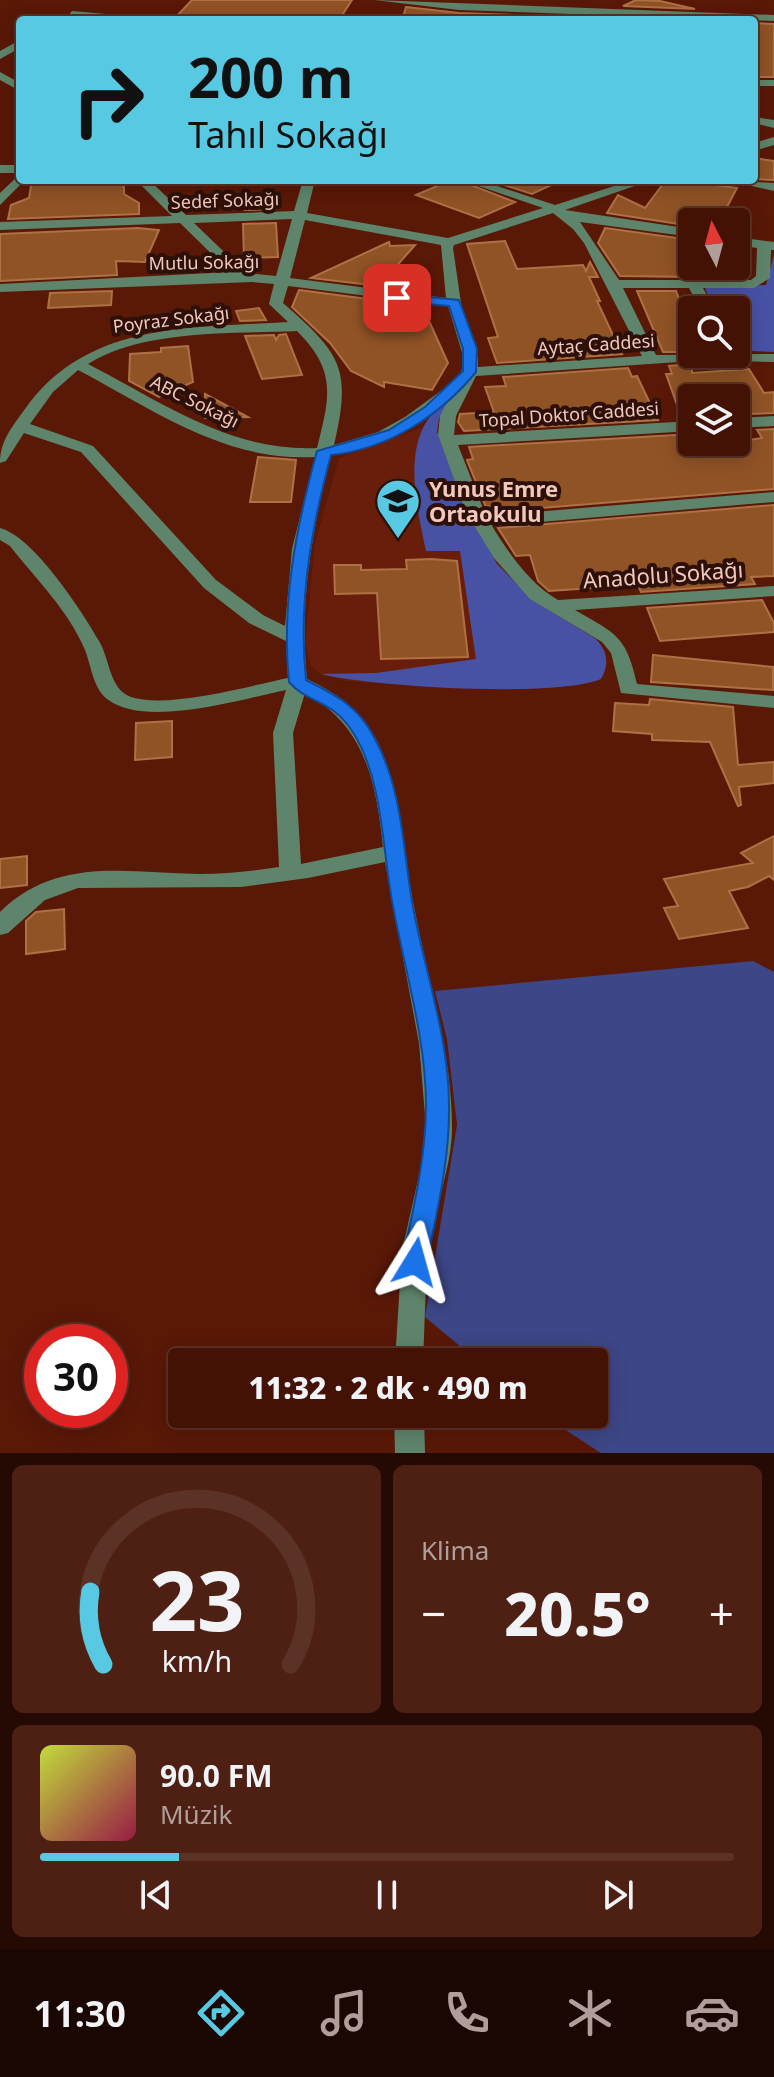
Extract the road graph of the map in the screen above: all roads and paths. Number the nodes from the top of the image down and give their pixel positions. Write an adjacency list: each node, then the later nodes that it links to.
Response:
1 (89, 0): 7 (street)
2 (379, 0): 4 (street)
3 (600, 0): 6 (street)
4 (396, 4): 5 (street)
5 (431, 5): 6 (street); 10 (street)
6 (627, 12): 11 (street)
7 (72, 14): 8 (street); 9 (street)
8 (68, 16)
9 (95, 16)
10 (465, 16)
11 (683, 16)
12 (16, 183): 17 (street)
13 (146, 184): 20 (street)
14 (308, 184): 19 (street)
15 (479, 184): 18 (street)
16 (635, 184): 18 (street)
17 (0, 201)
18 (560, 212): 22 (street); 23 (street); 27 (street)
19 (299, 215): 20 (street, Sedef Sokağı); 23 (street, Sedef Sokağı); 26 (street)
20 (182, 219): 21 (street, Sedef Sokağı); 25 (street)
21 (0, 226)
22 (678, 231)
23 (449, 242): 31 (street)
24 (769, 246): 28 (street)
25 (240, 276): 26 (street, Mutlu Sokağı); 29 (street, Mutlu Sokağı); 32 (street)
26 (282, 281): 31 (street, Mutlu Sokağı); 32 (street)
27 (612, 284): 28 (street); 37 (street)
28 (694, 285): 30 (street)
29 (0, 288)
30 (700, 296)
31 (454, 303): 39 (street)
32 (276, 304): 33 (street)
33 (300, 326): 38 (street, Poyraz Sokağı); 45 (street)
34 (750, 357): 36 (street, Aytaç Caddesi)
35 (678, 358): 37 (street, Aytaç Caddesi)
36 (772, 359)
37 (651, 360): 39 (street, Aytaç Caddesi)
38 (77, 364): 42 (street, Poyraz Sokağı); 45 (street, ABC Sokağı)
39 (470, 372): 44 (street); 45 (street, ABC Sokağı)
40 (774, 421): 41 (street)
41 (750, 422)
42 (21, 427): 46 (street, Poyraz Sokağı); 52 (street)
43 (678, 427): 44 (street, Topal Doktor Caddesi)
44 (448, 441): 48 (street)
45 (325, 451): 52 (street)
46 (0, 458)
47 (774, 497): 48 (street)
48 (481, 522): 51 (street)
49 (0, 533): 53 (street)
50 (774, 591): 51 (street, Anadolu Sokağı)
51 (555, 606): 54 (street)
52 (293, 637): 53 (street)
53 (298, 682): 55 (street); 56 (street)
54 (774, 702)
55 (395, 852): 56 (street); 58 (street)
56 (290, 872): 57 (street)
57 (0, 927)
58 (410, 1348)
59 (409, 1428): 60 (street)
60 (410, 1453)

